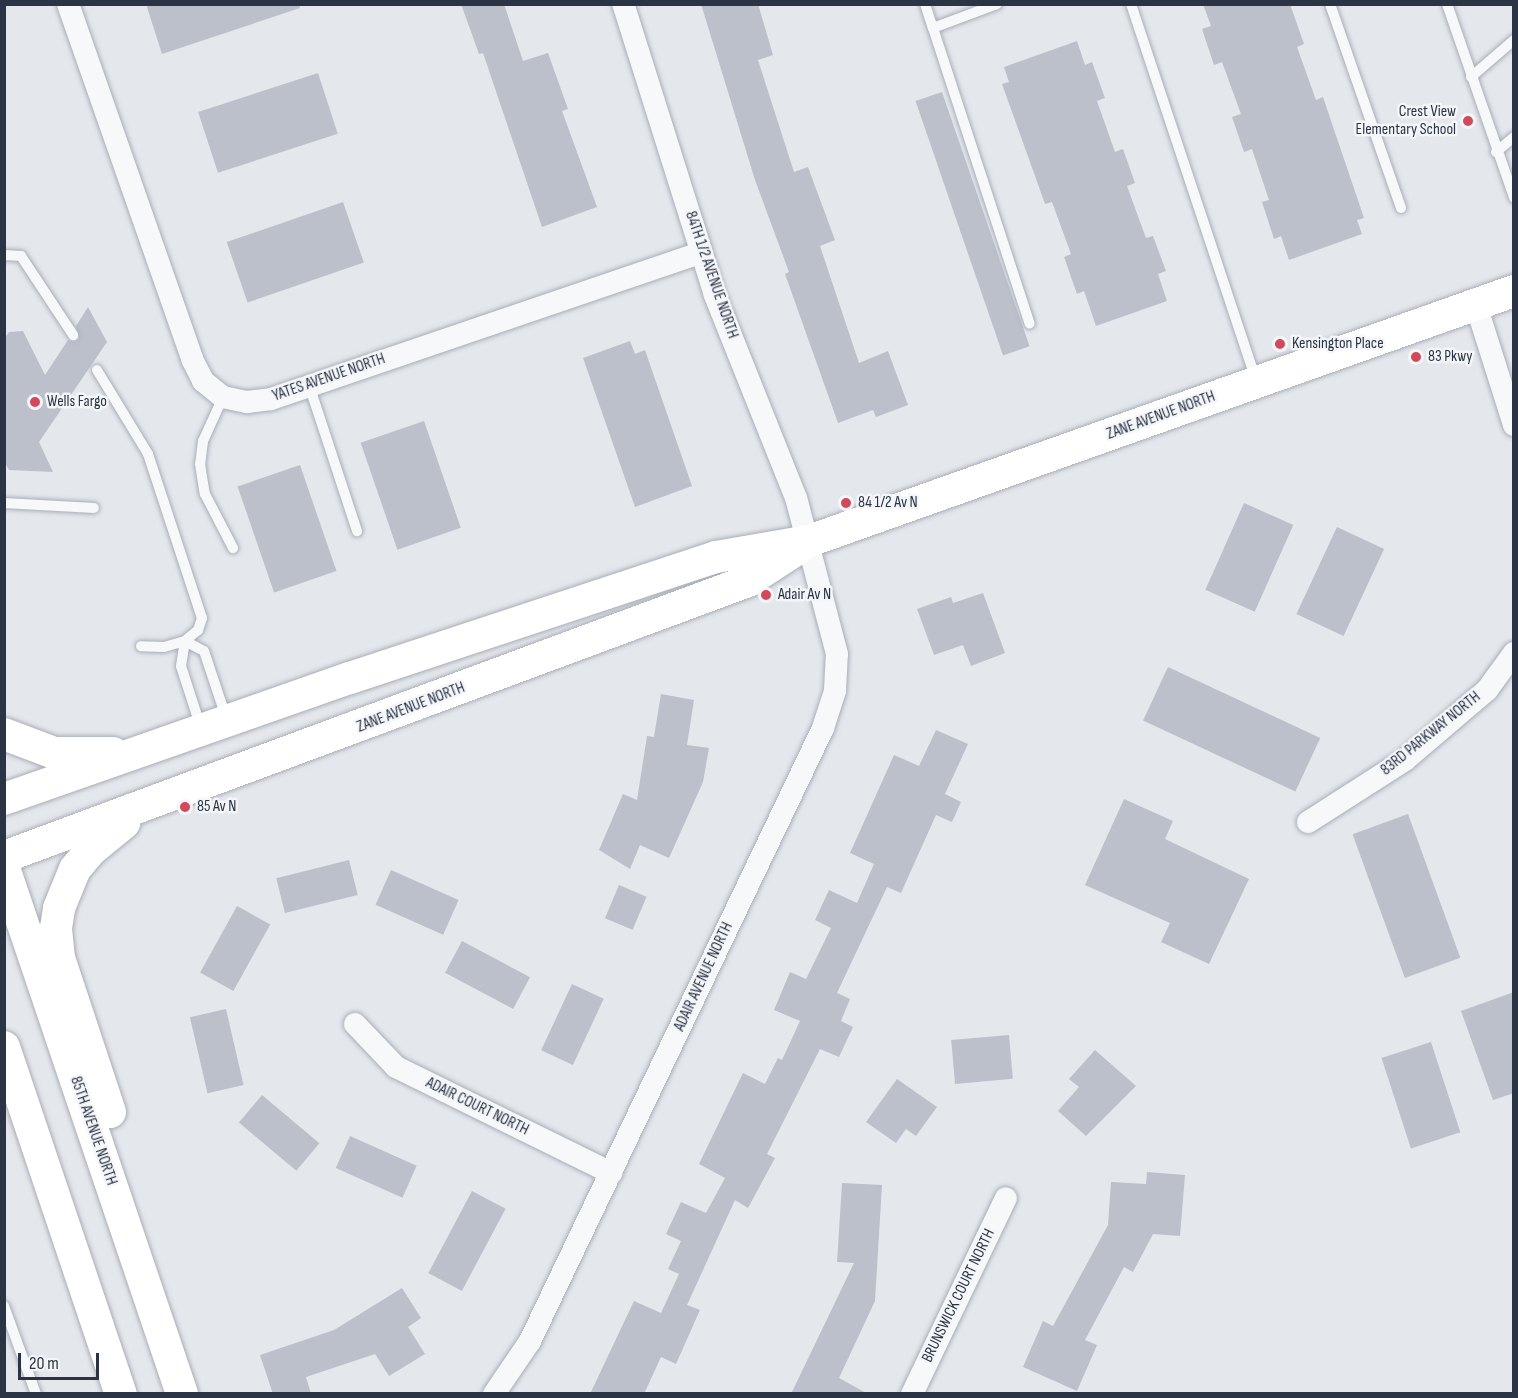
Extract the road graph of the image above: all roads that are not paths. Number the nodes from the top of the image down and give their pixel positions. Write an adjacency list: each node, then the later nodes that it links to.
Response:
1 (68, 4): 24 (street)
2 (623, 4): 15 (street, 84TH 1/2 AVENUE NORTH)
3 (924, 4): 8 (lane)
4 (997, 4): 8 (lane)
5 (1131, 4): 22 (lane)
6 (1330, 4): 14 (lane)
7 (1447, 4): 10 (lane)
8 (933, 28): 19 (lane)
9 (1514, 40): 10 (lane)
10 (1471, 77): 12 (lane)
11 (1514, 138): 12 (lane)
12 (1496, 152): 13 (lane)
13 (1514, 198)
14 (1401, 208)
15 (701, 253): 23 (street, YATES AVENUE NORTH); 29 (street, 84TH 1/2 AVENUE NORTH)
16 (4, 255): 20 (lane)
17 (1514, 291): 18 (main road, ZANE AVENUE NORTH)
18 (1476, 305): 22 (main road, ZANE AVENUE NORTH); 25 (street)
19 (1030, 324)
20 (73, 335)
21 (97, 370): 31 (lane)
22 (1257, 382): 29 (main road, ZANE AVENUE NORTH)
23 (309, 385): 24 (street, YATES AVENUE NORTH); 28 (lane)
24 (223, 397): 30 (lane)
25 (1514, 424)
26 (4, 503): 27 (lane)
27 (94, 508)
28 (357, 531)
29 (809, 541): 34 (main road, ZANE AVENUE NORTH); 38 (main road, ZANE AVENUE NORTH); 44 (street, ADAIR AVENUE NORTH)
30 (233, 548)
31 (184, 641): 32 (lane); 34 (lane); 34 (lane)
32 (141, 646)
33 (1514, 653): 39 (street, 83RD PARKWAY NORTH)
34 (214, 725): 36 (main road, ZANE AVENUE NORTH)
35 (4, 734): 36 (main road)
36 (135, 753): 37 (main road, ZANE AVENUE NORTH)
37 (4, 799)
38 (156, 804): 40 (main road, ZANE AVENUE NORTH); 46 (main road)
39 (1308, 822)
40 (4, 857)
41 (4, 868): 46 (main road, 85TH AVENUE NORTH)
42 (355, 1024): 44 (street, ADAIR COURT NORTH)
43 (4, 1047): 49 (main road)
44 (611, 1173): 51 (street, ADAIR AVENUE NORTH)
45 (1006, 1198): 52 (street, BRUNSWICK COURT NORTH)
46 (141, 1270): 50 (main road, 85TH AVENUE NORTH)
47 (4, 1306): 48 (lane)
48 (36, 1394)
49 (121, 1394)
50 (182, 1394)
51 (494, 1394)
52 (912, 1394)

